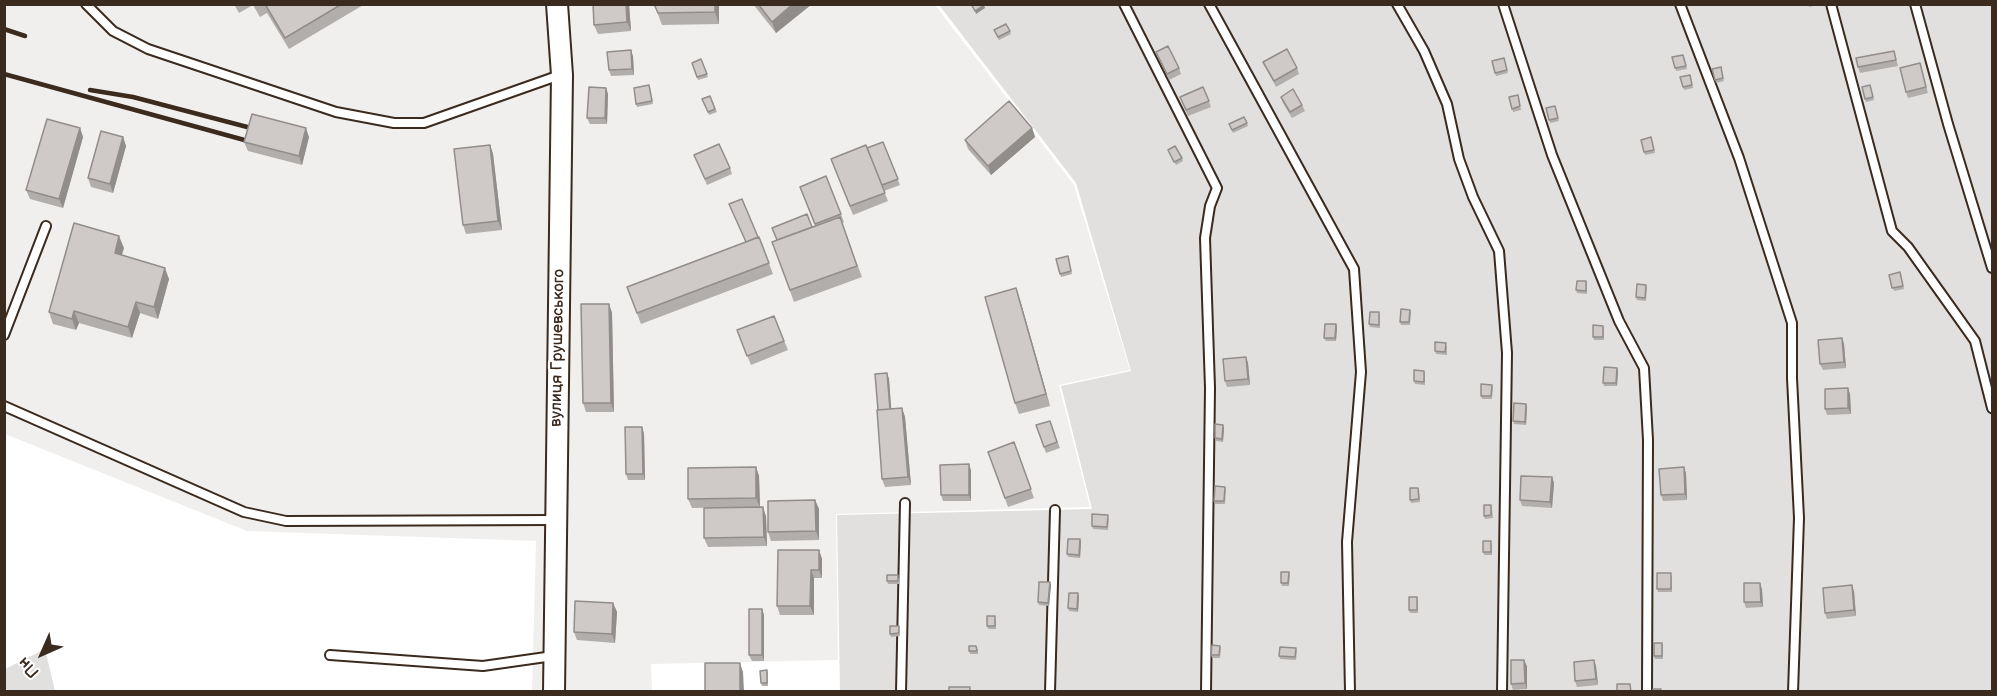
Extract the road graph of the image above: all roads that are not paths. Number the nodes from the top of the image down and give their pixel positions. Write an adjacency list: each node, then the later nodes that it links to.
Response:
1 (86, 4): 10 (lane)
2 (557, 4): 10 (street, вулиця Грушевського)
3 (1124, 4): 24 (lane)
4 (1209, 4): 25 (lane)
5 (1396, 4): 26 (lane)
6 (1503, 4): 27 (lane)
7 (1680, 4): 28 (lane)
8 (1831, 4): 15 (lane)
9 (1915, 4): 12 (lane)
10 (561, 75): 18 (street, вулиця Грушевського)
11 (46, 226): 13 (lane)
12 (1992, 268)
13 (4, 335)
14 (4, 406): 18 (lane)
15 (1992, 408)
16 (905, 503): 22 (lane)
17 (1055, 510): 23 (lane)
18 (556, 520): 20 (street, вулиця Грушевського)
19 (330, 655): 20 (lane)
20 (554, 656): 21 (street, вулиця Грушевського)
21 (554, 692)
22 (902, 692)
23 (1050, 692)
24 (1206, 692)
25 (1350, 692)
26 (1502, 692)
27 (1647, 692)
28 (1793, 692)

